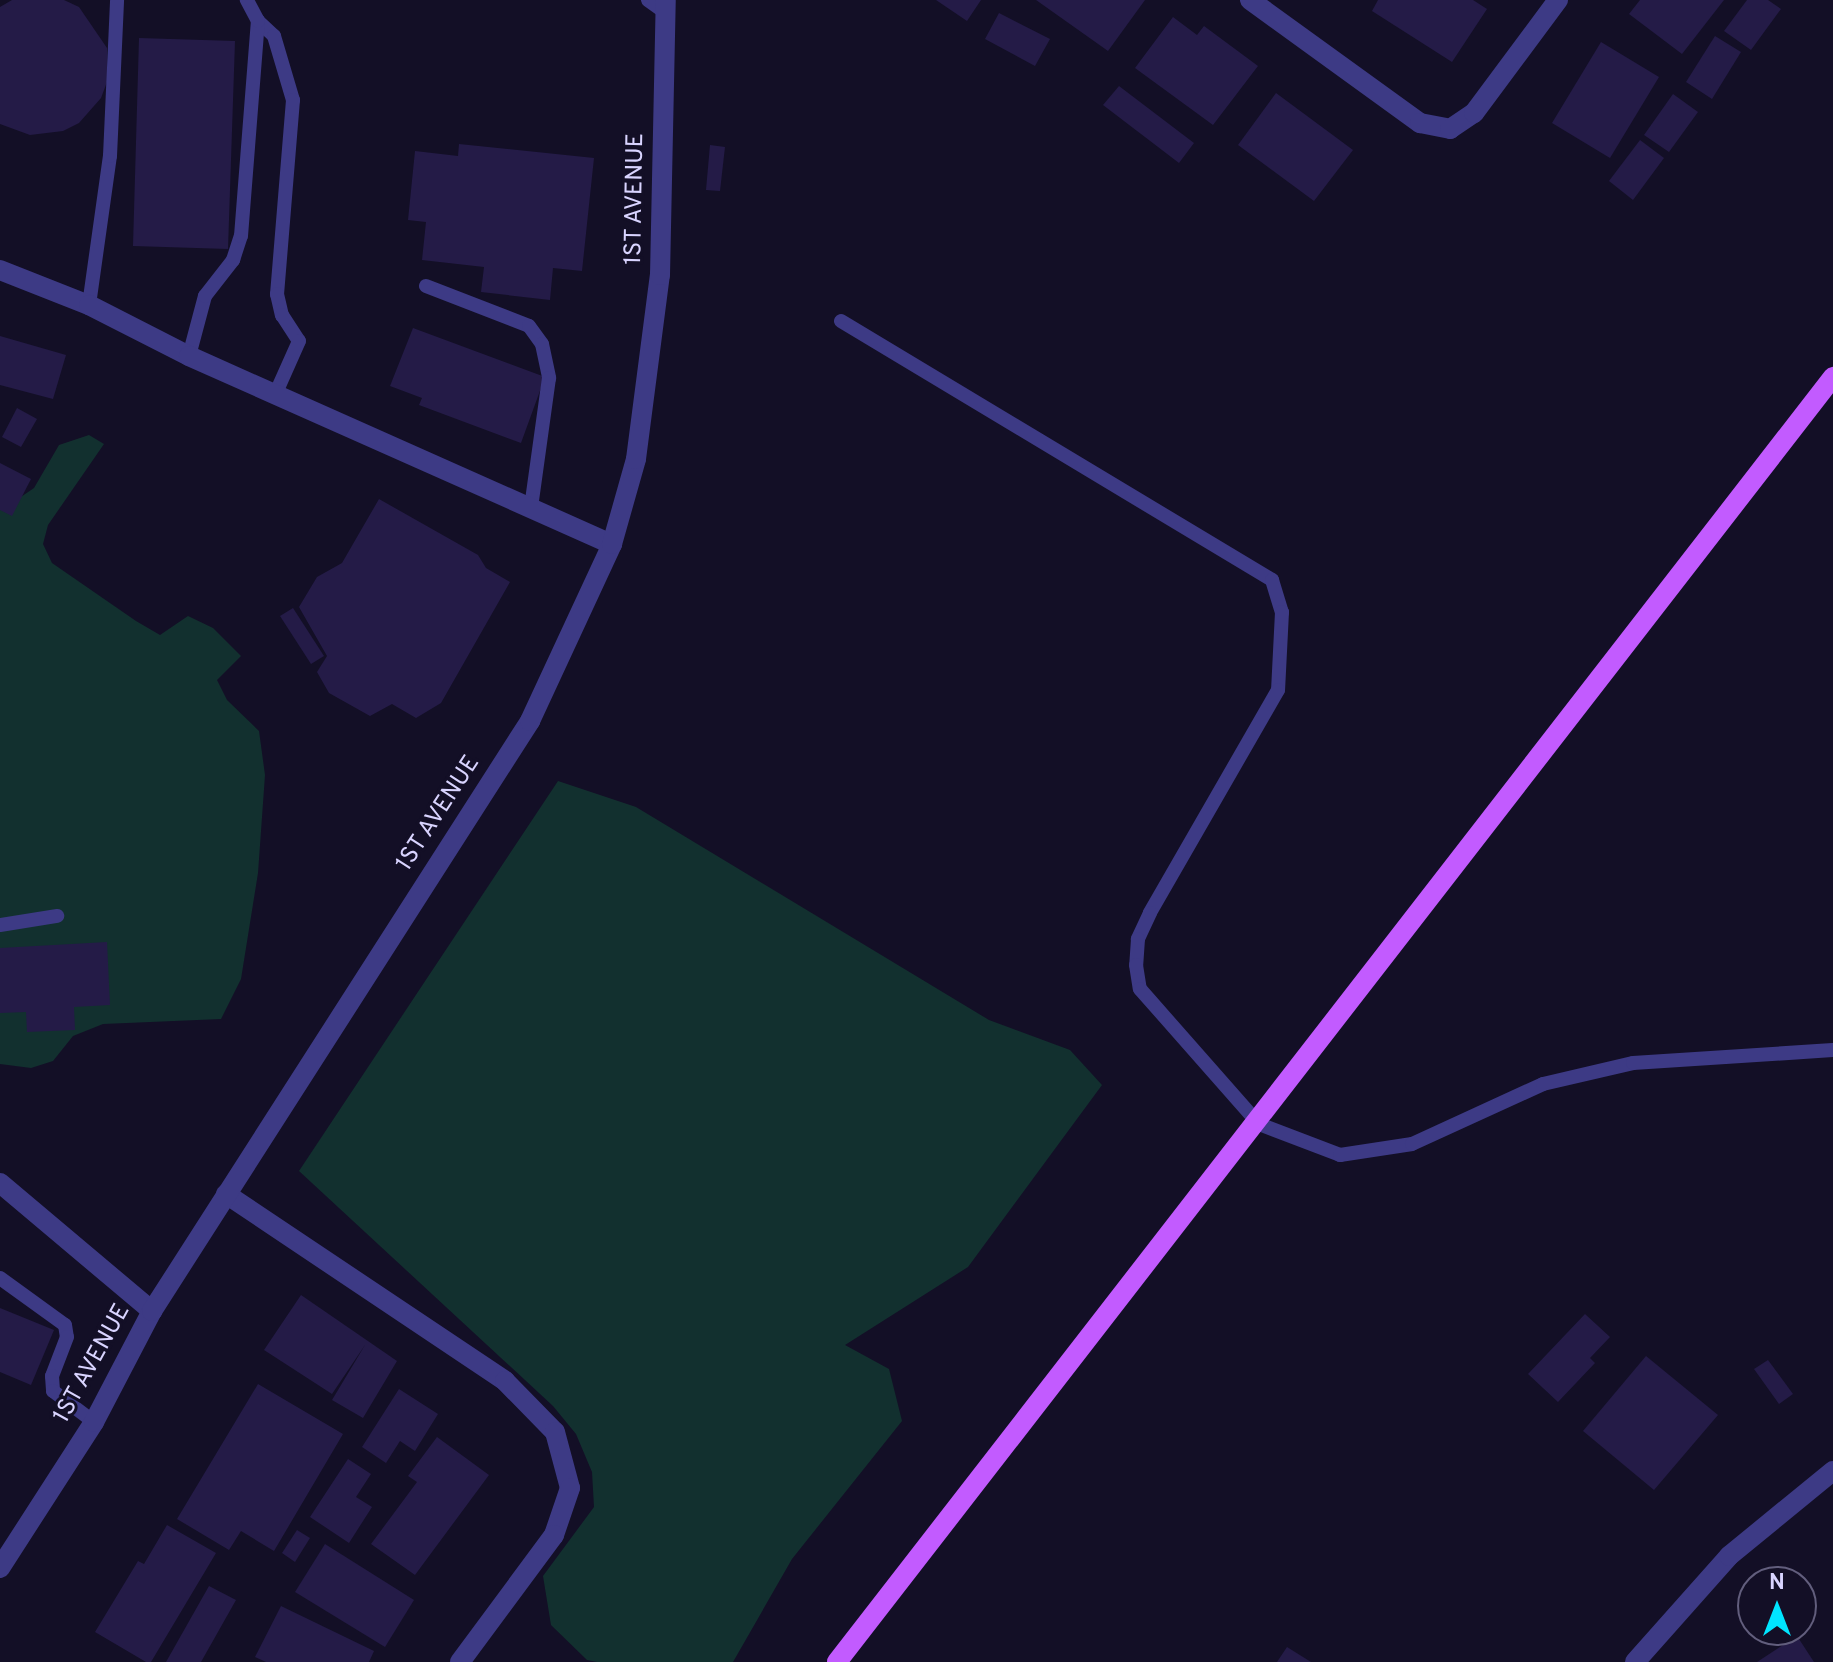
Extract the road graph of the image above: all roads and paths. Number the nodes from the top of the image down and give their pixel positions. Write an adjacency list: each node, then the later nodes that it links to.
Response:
1 (117, 0): 10 (lane)
2 (247, 0): 7 (lane)
3 (648, 0): 6 (lane)
4 (1250, 0): 5 (street)
5 (1558, 0)
6 (666, 6): 16 (street, 1ST AVENUE)
7 (258, 21): 12 (lane); 14 (lane)
8 (0, 270): 10 (street)
9 (426, 286): 15 (lane)
10 (89, 305): 12 (street)
11 (841, 321): 20 (lane)
12 (189, 356): 14 (street)
13 (1833, 377): 20 (main road)
14 (275, 395): 15 (street)
15 (531, 508): 16 (street)
16 (612, 544): 22 (street, 1ST AVENUE)
17 (57, 916): 18 (lane)
18 (0, 925)
19 (1833, 1050): 20 (lane)
20 (1259, 1124): 29 (main road)
21 (0, 1183): 24 (street)
22 (226, 1194): 24 (street, 1ST AVENUE); 28 (street)
23 (0, 1278): 25 (lane)
24 (152, 1311): 25 (street, 1ST AVENUE)
25 (94, 1422): 27 (street, 1ST AVENUE)
26 (1833, 1471): 30 (street)
27 (0, 1568)
28 (460, 1662)
29 (837, 1662)
30 (1635, 1662)

